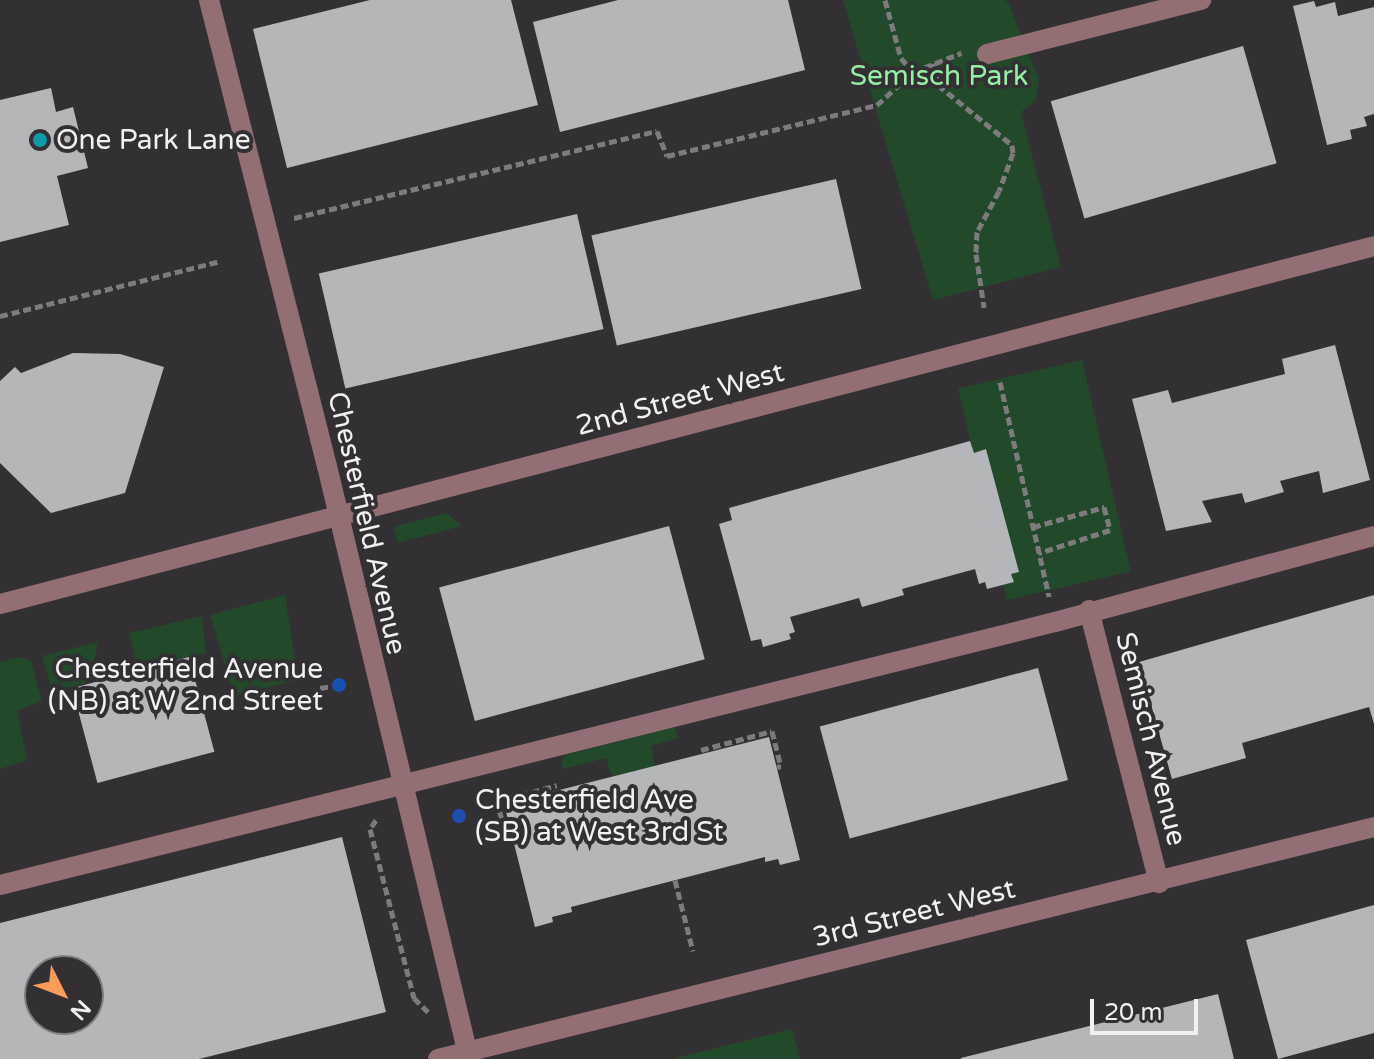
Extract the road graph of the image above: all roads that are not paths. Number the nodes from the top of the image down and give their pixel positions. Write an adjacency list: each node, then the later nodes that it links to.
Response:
1 (209, 0): 5 (street, Chesterfield Avenue)
2 (1201, 0): 3 (street)
3 (987, 54)
4 (1374, 246): 5 (street, 2nd Street West)
5 (338, 518): 7 (street, 2nd Street West); 9 (street, Chesterfield Avenue)
6 (1374, 536): 8 (street)
7 (0, 604)
8 (1089, 610): 9 (street); 11 (street, Semisch Avenue)
9 (401, 783): 12 (street); 13 (street, Chesterfield Avenue)
10 (1374, 827): 11 (street, 3rd Street West)
11 (1159, 883): 13 (street, 3rd Street West)
12 (0, 885)
13 (468, 1055): 14 (street, 3rd Street West)
14 (438, 1059)

